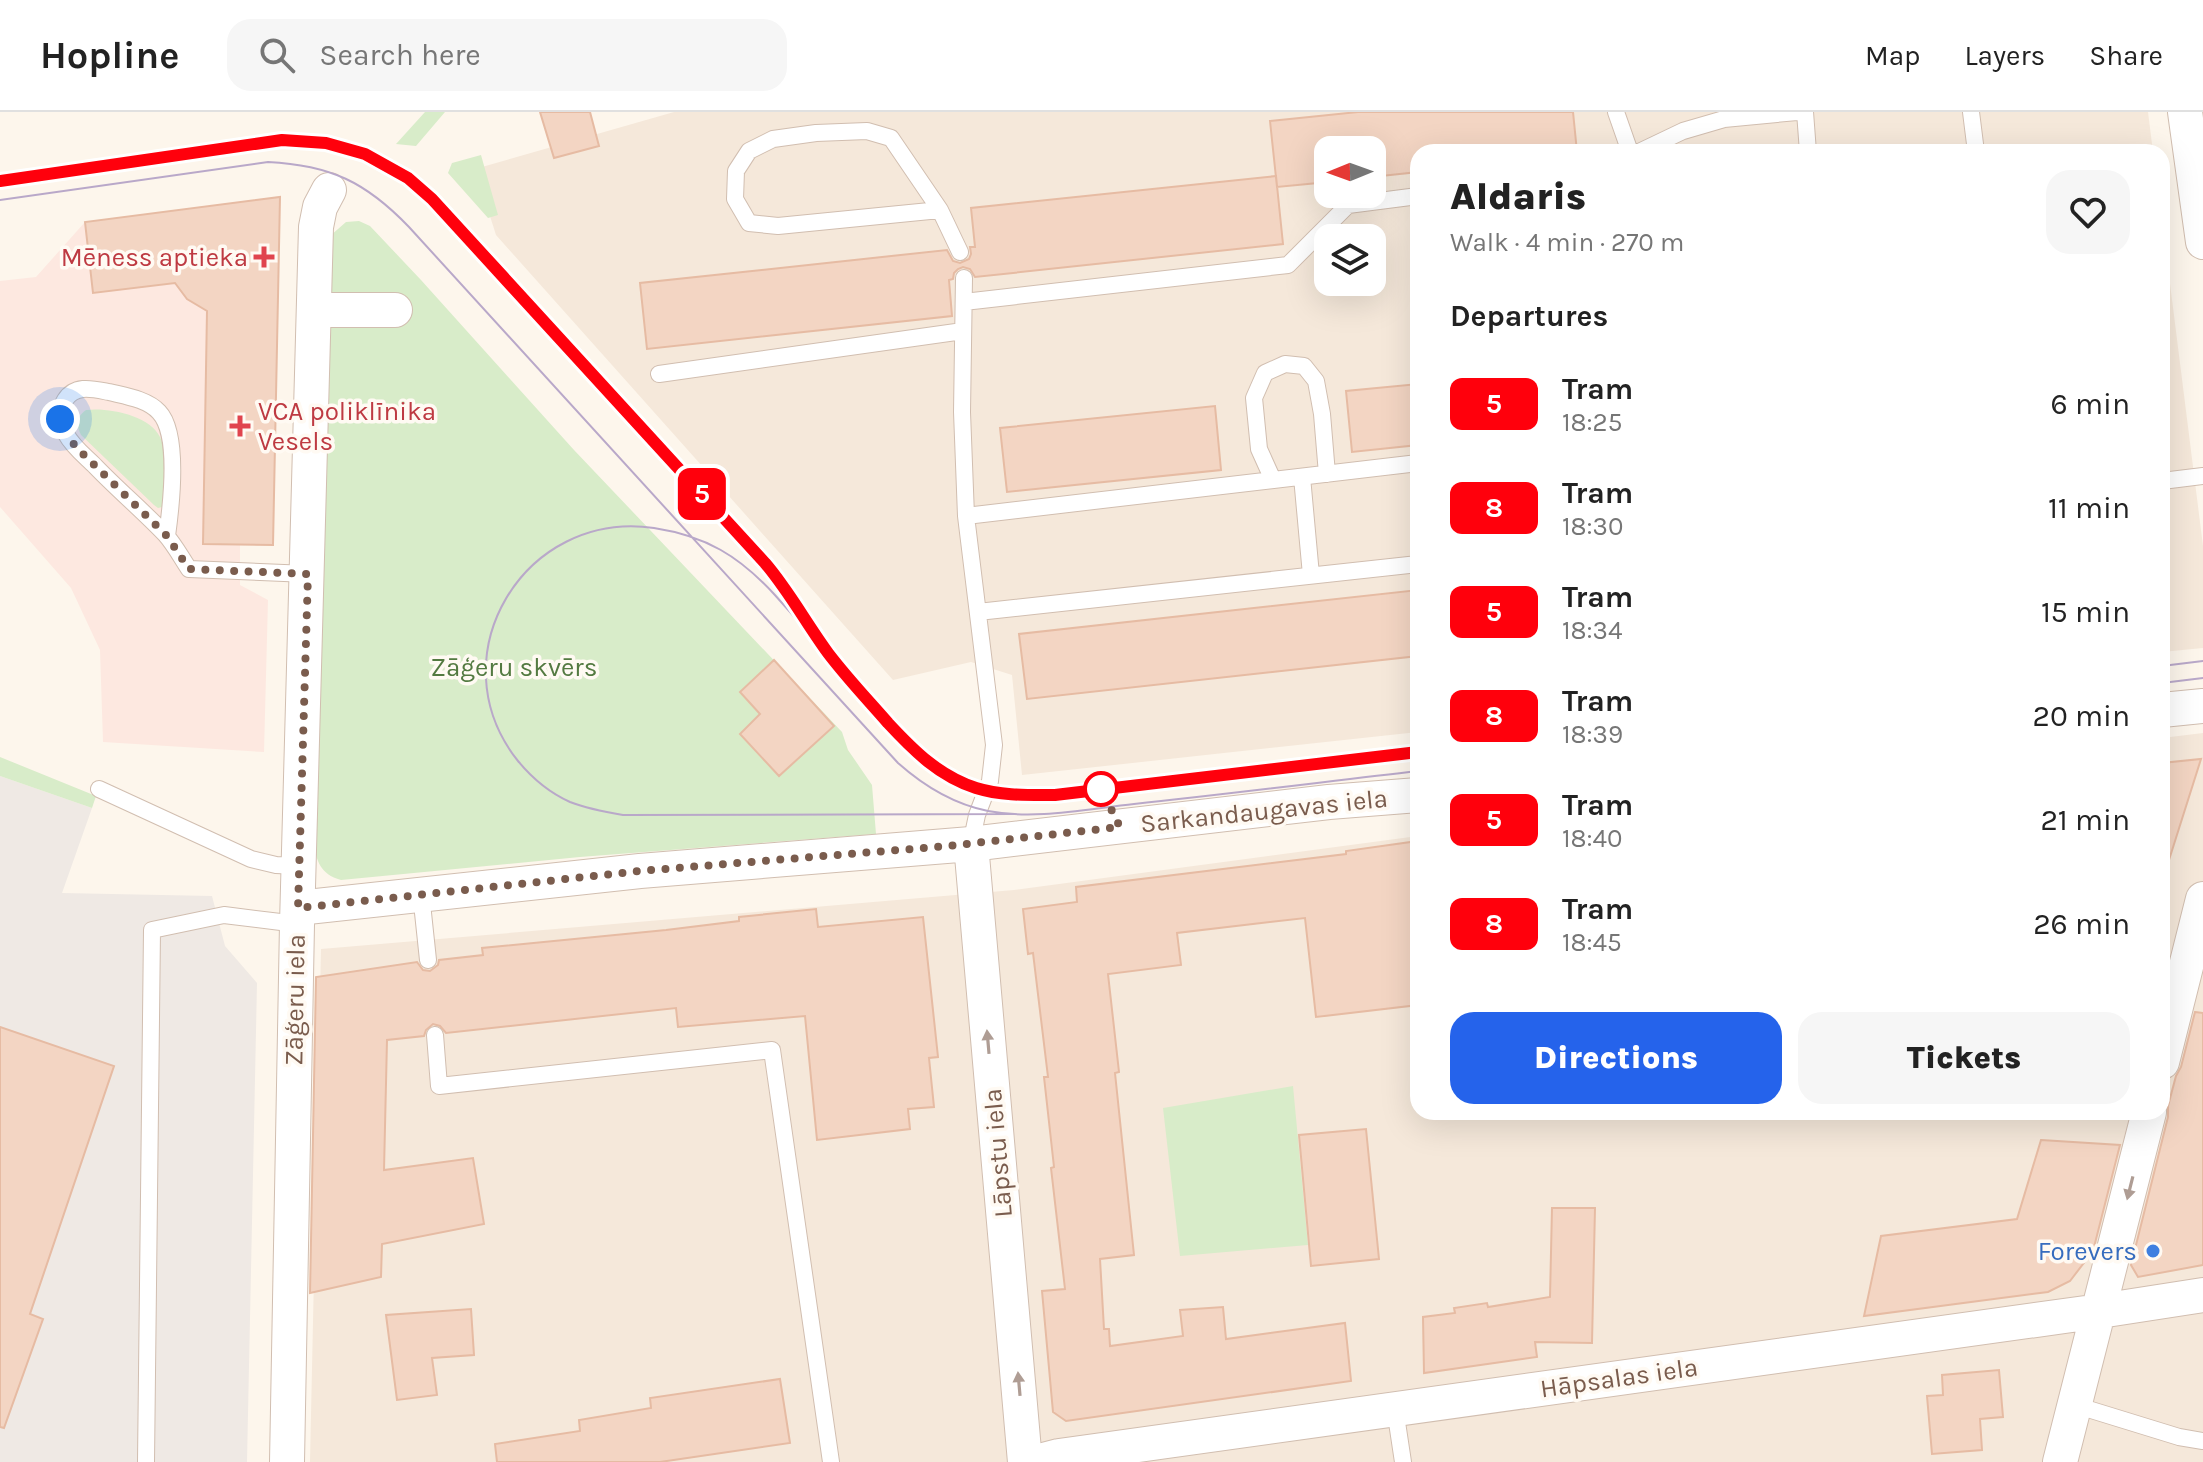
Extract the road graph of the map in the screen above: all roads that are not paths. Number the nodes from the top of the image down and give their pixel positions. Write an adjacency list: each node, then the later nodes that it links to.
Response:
1 (1616, 112): 6 (lane)
2 (1797, 112): 7 (lane)
3 (1805, 112): 8 (lane)
4 (1971, 112): 9 (lane)
5 (2185, 112): 13 (street)
6 (1627, 144)
7 (1656, 144)
8 (1807, 144)
9 (1975, 144)
10 (329, 190): 17 (street, Zāģeru iela)
11 (1410, 197): 16 (lane)
12 (940, 210): 12 (lane); 14 (lane)
13 (2203, 242)
14 (960, 252)
15 (964, 278): 16 (lane)
16 (964, 302): 19 (lane)
17 (314, 310): 18 (street); 30 (street, Zāģeru iela)
18 (395, 310)
19 (963, 331): 20 (lane); 27 (lane)
20 (659, 374)
21 (1410, 464): 22 (lane)
22 (1327, 474): 24 (lane); 25 (lane)
23 (2203, 476): 26 (lane)
24 (1302, 477): 25 (lane); 31 (lane)
25 (1273, 480): 27 (lane)
26 (2170, 480)
27 (966, 516): 32 (lane)
28 (167, 536): 28 (lane); 30 (lane)
29 (1410, 565): 31 (lane)
30 (308, 574): 38 (street, Zāģeru iela)
31 (1311, 575): 32 (lane)
32 (978, 612): 37 (lane)
33 (2203, 706): 34 (street)
34 (2170, 709)
35 (99, 789): 38 (lane)
36 (1410, 796): 37 (street, Sarkandaugavas iela)
37 (971, 844): 39 (street, Sarkandaugavas iela); 54 (street, Lāpstu iela, one-way to 37)
38 (298, 866): 41 (street, Zāģeru iela)
39 (421, 894): 41 (street, Sarkandaugavas iela); 42 (lane)
40 (2203, 899): 43 (street)
41 (297, 916): 51 (lane); 52 (street, Zāģeru iela)
42 (428, 960)
43 (2170, 1030)
44 (435, 1035): 53 (lane)
45 (2147, 1120): 47 (street, one-way to 47)
46 (2203, 1295): 47 (street, Hāpsalas iela)
47 (2100, 1311): 48 (street); 49 (street, Hāpsalas iela)
48 (2075, 1405): 50 (lane); 57 (street)
49 (1395, 1409): 55 (street, Hāpsalas iela); 56 (lane)
50 (2203, 1441)
51 (146, 1462)
52 (287, 1462)
53 (831, 1462)
54 (1025, 1462)
55 (1036, 1462)
56 (1403, 1462)
57 (2060, 1462)

